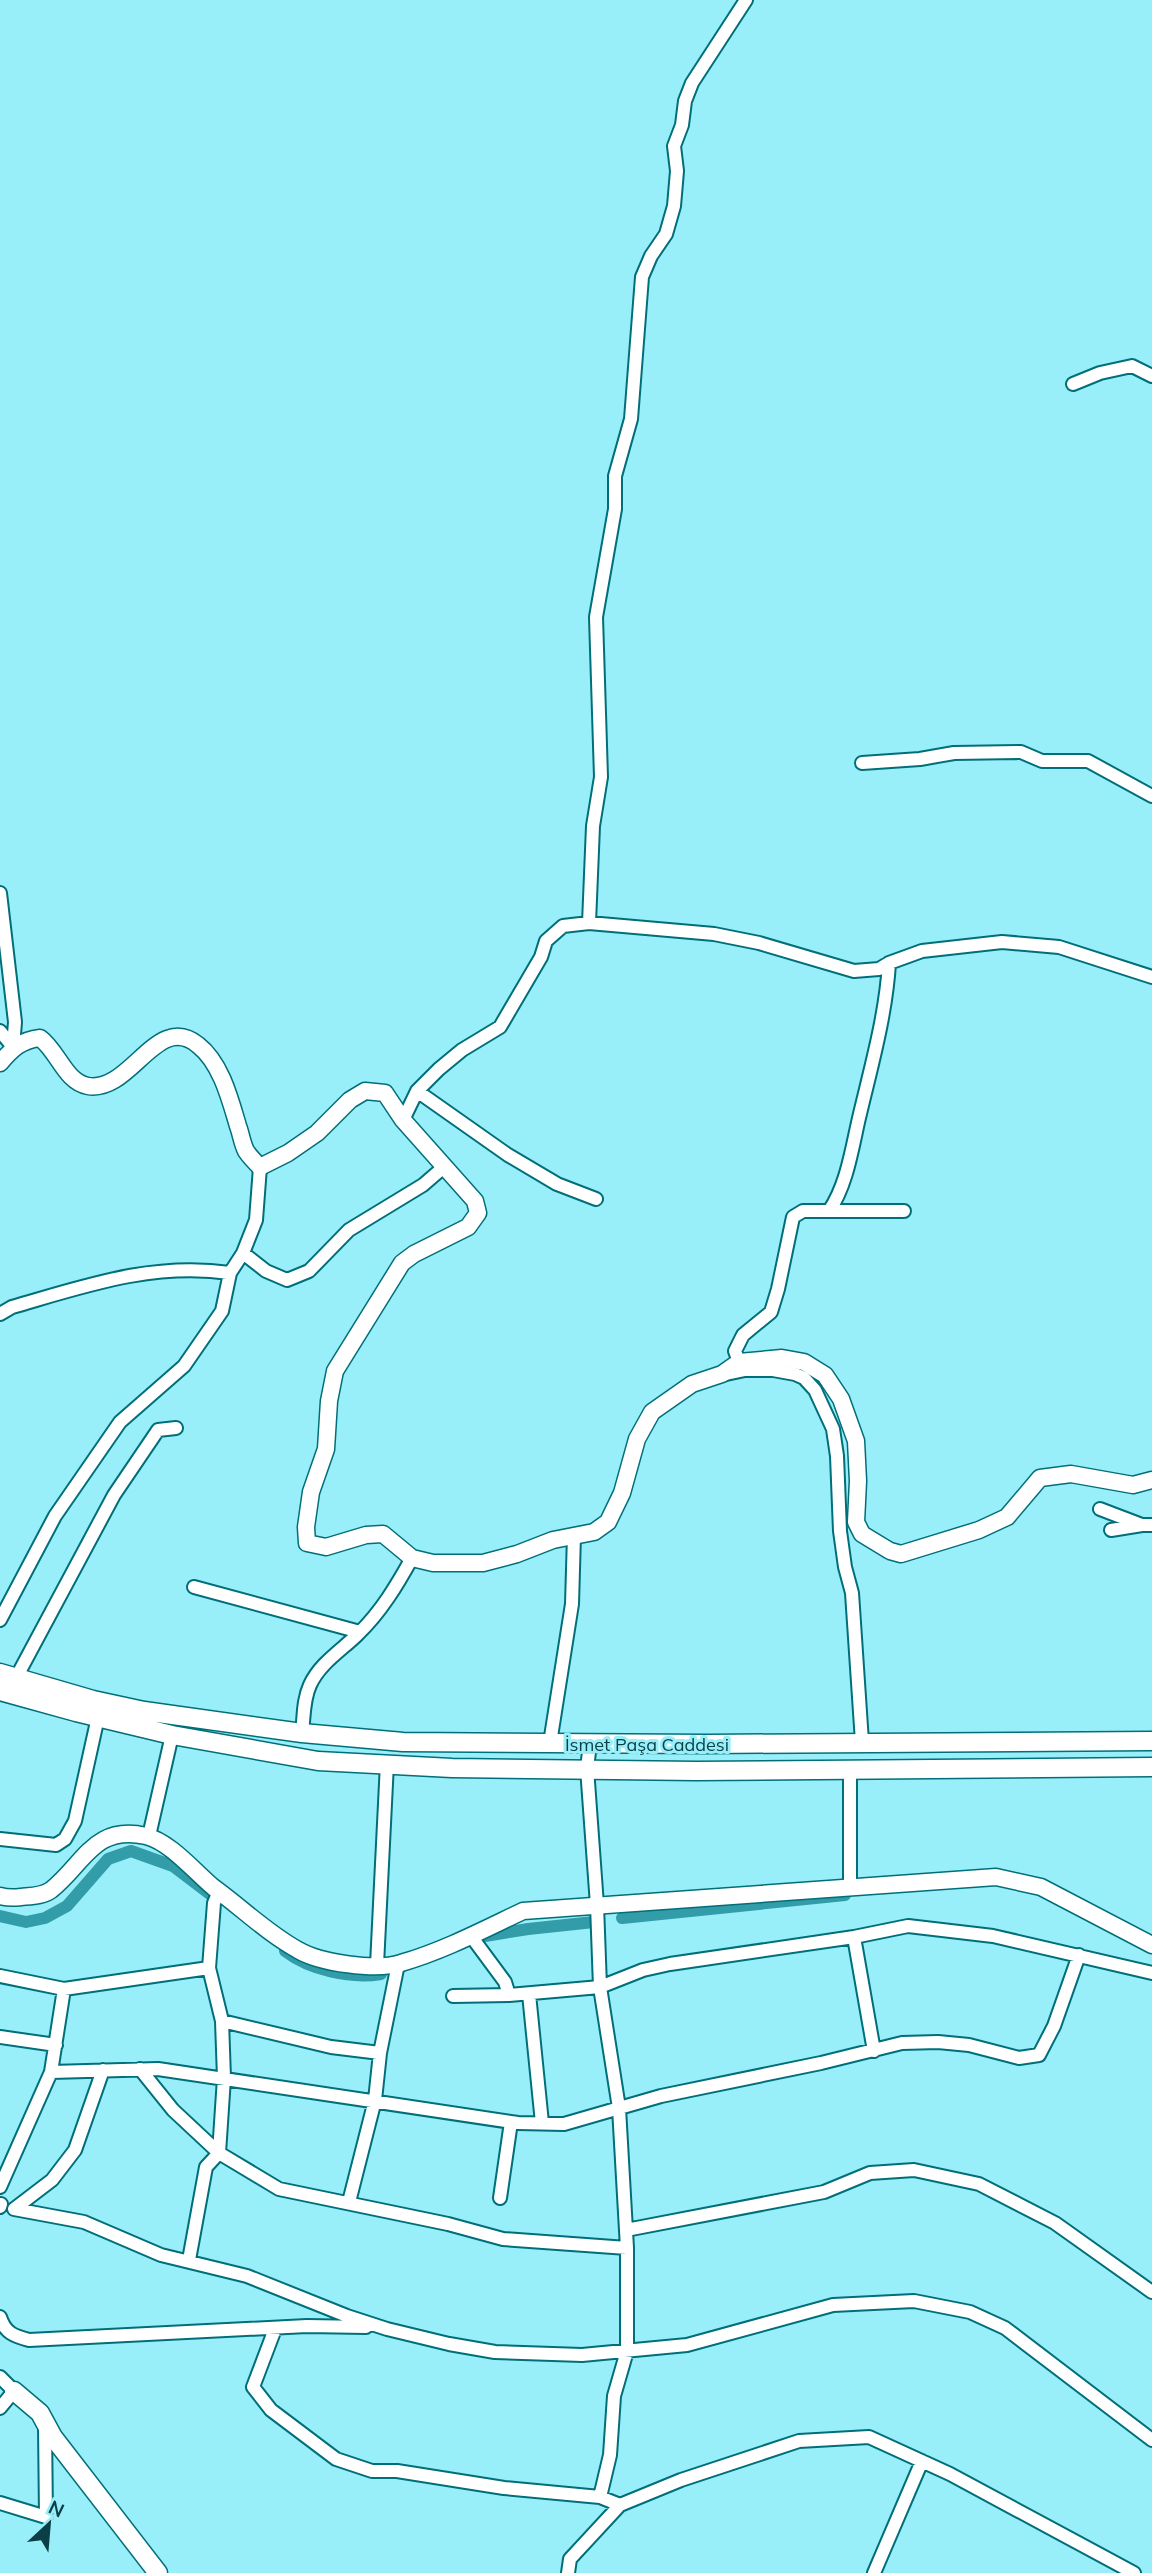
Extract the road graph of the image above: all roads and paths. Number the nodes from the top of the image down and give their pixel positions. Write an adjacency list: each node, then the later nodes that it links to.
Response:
1 (746, 0): 7 (street)
2 (1152, 376): 3 (street)
3 (1073, 384)
4 (862, 763): 5 (street)
5 (1152, 796)
6 (0, 893): 11 (street)
7 (589, 923): 8 (street); 13 (street)
8 (890, 963): 9 (street); 18 (street)
9 (1152, 977)
10 (0, 1031): 11 (street)
11 (13, 1047): 12 (street); 16 (street)
12 (0, 1063)
13 (417, 1091): 14 (street); 17 (street)
14 (403, 1119): 15 (street); 16 (street)
15 (444, 1166): 20 (street); 31 (street)
16 (260, 1167): 20 (street)
17 (596, 1199)
18 (829, 1211): 19 (street); 23 (street)
19 (904, 1212)
20 (243, 1253): 21 (street)
21 (230, 1273): 22 (street); 34 (street)
22 (0, 1314)
23 (739, 1362): 24 (street); 26 (street)
24 (722, 1374): 30 (street); 43 (street)
25 (176, 1427): 37 (street)
26 (1152, 1480)
27 (1100, 1510): 28 (street)
28 (1147, 1525): 29 (street)
29 (1111, 1530)
30 (574, 1535): 31 (street); 44 (street)
31 (412, 1558): 36 (street)
32 (194, 1587): 36 (street)
33 (0, 1592): 34 (street)
34 (14, 1593): 35 (street)
35 (0, 1620)
36 (360, 1632): 40 (street)
37 (8, 1675): 40 (main road, İsmet Paşa Caddesi)
38 (0, 1691): 39 (main road)
39 (98, 1717): 41 (main road); 51 (street)
40 (302, 1733): 44 (main road, İsmet Paşa Caddesi)
41 (172, 1735): 46 (main road); 50 (street)
42 (1152, 1741): 43 (main road, İsmet Paşa Caddesi)
43 (862, 1742): 45 (main road, İsmet Paşa Caddesi)
44 (550, 1744): 45 (main road, İsmet Paşa Caddesi)
45 (590, 1744): 48 (street)
46 (387, 1763): 48 (main road); 61 (street)
47 (1152, 1767): 49 (main road)
48 (587, 1768): 49 (main road); 55 (street)
49 (850, 1768): 52 (street)
50 (149, 1836): 53 (street); 54 (street)
51 (0, 1839)
52 (850, 1887): 55 (street); 58 (street)
53 (0, 1896)
54 (217, 1896): 61 (street); 62 (street)
55 (597, 1905): 56 (street); 65 (street)
56 (471, 1936): 60 (street); 68 (street)
57 (854, 1937): 59 (street); 65 (street); 73 (street)
58 (1152, 1945)
59 (1079, 1955): 63 (street); 73 (street)
60 (398, 1964): 61 (street); 74 (street)
61 (377, 1965)
62 (208, 1968): 66 (street); 70 (street)
63 (1152, 1973)
64 (0, 1976): 66 (street)
65 (600, 1987): 67 (street); 80 (street)
66 (64, 1989): 72 (street)
67 (529, 1994): 68 (street); 82 (street)
68 (509, 1995): 69 (street)
69 (453, 1996)
70 (222, 2021): 74 (street); 78 (street)
71 (0, 2037): 72 (street)
72 (55, 2045): 77 (street)
73 (874, 2052): 80 (street)
74 (380, 2053): 79 (street)
75 (140, 2069): 76 (street); 78 (street); 84 (street)
76 (103, 2070): 77 (street); 90 (street)
77 (51, 2072): 85 (street)
78 (224, 2078): 79 (street); 84 (street)
79 (376, 2100): 81 (street); 88 (street)
80 (619, 2108): 82 (street); 91 (street)
81 (511, 2122): 82 (street); 87 (street)
82 (542, 2123)
83 (0, 2152): 85 (street)
84 (219, 2153): 88 (street); 93 (street)
85 (13, 2158): 86 (street)
86 (0, 2187)
87 (500, 2198)
88 (349, 2202): 92 (street)
89 (0, 2205): 90 (street)
90 (14, 2209): 93 (street)
91 (626, 2230): 92 (street); 94 (street)
92 (627, 2248): 98 (street)
93 (189, 2260): 97 (street)
94 (1152, 2292)
95 (0, 2317): 96 (street)
96 (275, 2329): 97 (street); 105 (street)
97 (387, 2329): 98 (street)
98 (627, 2351): 103 (street); 105 (street)
99 (0, 2378): 100 (street)
100 (14, 2391): 101 (street); 102 (main road)
101 (0, 2408)
102 (44, 2420): 106 (street); 108 (main road)
103 (1152, 2440)
104 (922, 2461): 107 (street); 110 (street); 111 (street)
105 (600, 2497): 107 (street)
106 (0, 2503)
107 (620, 2505): 109 (street)
108 (158, 2573)
109 (568, 2573)
110 (874, 2573)
111 (1134, 2573)

